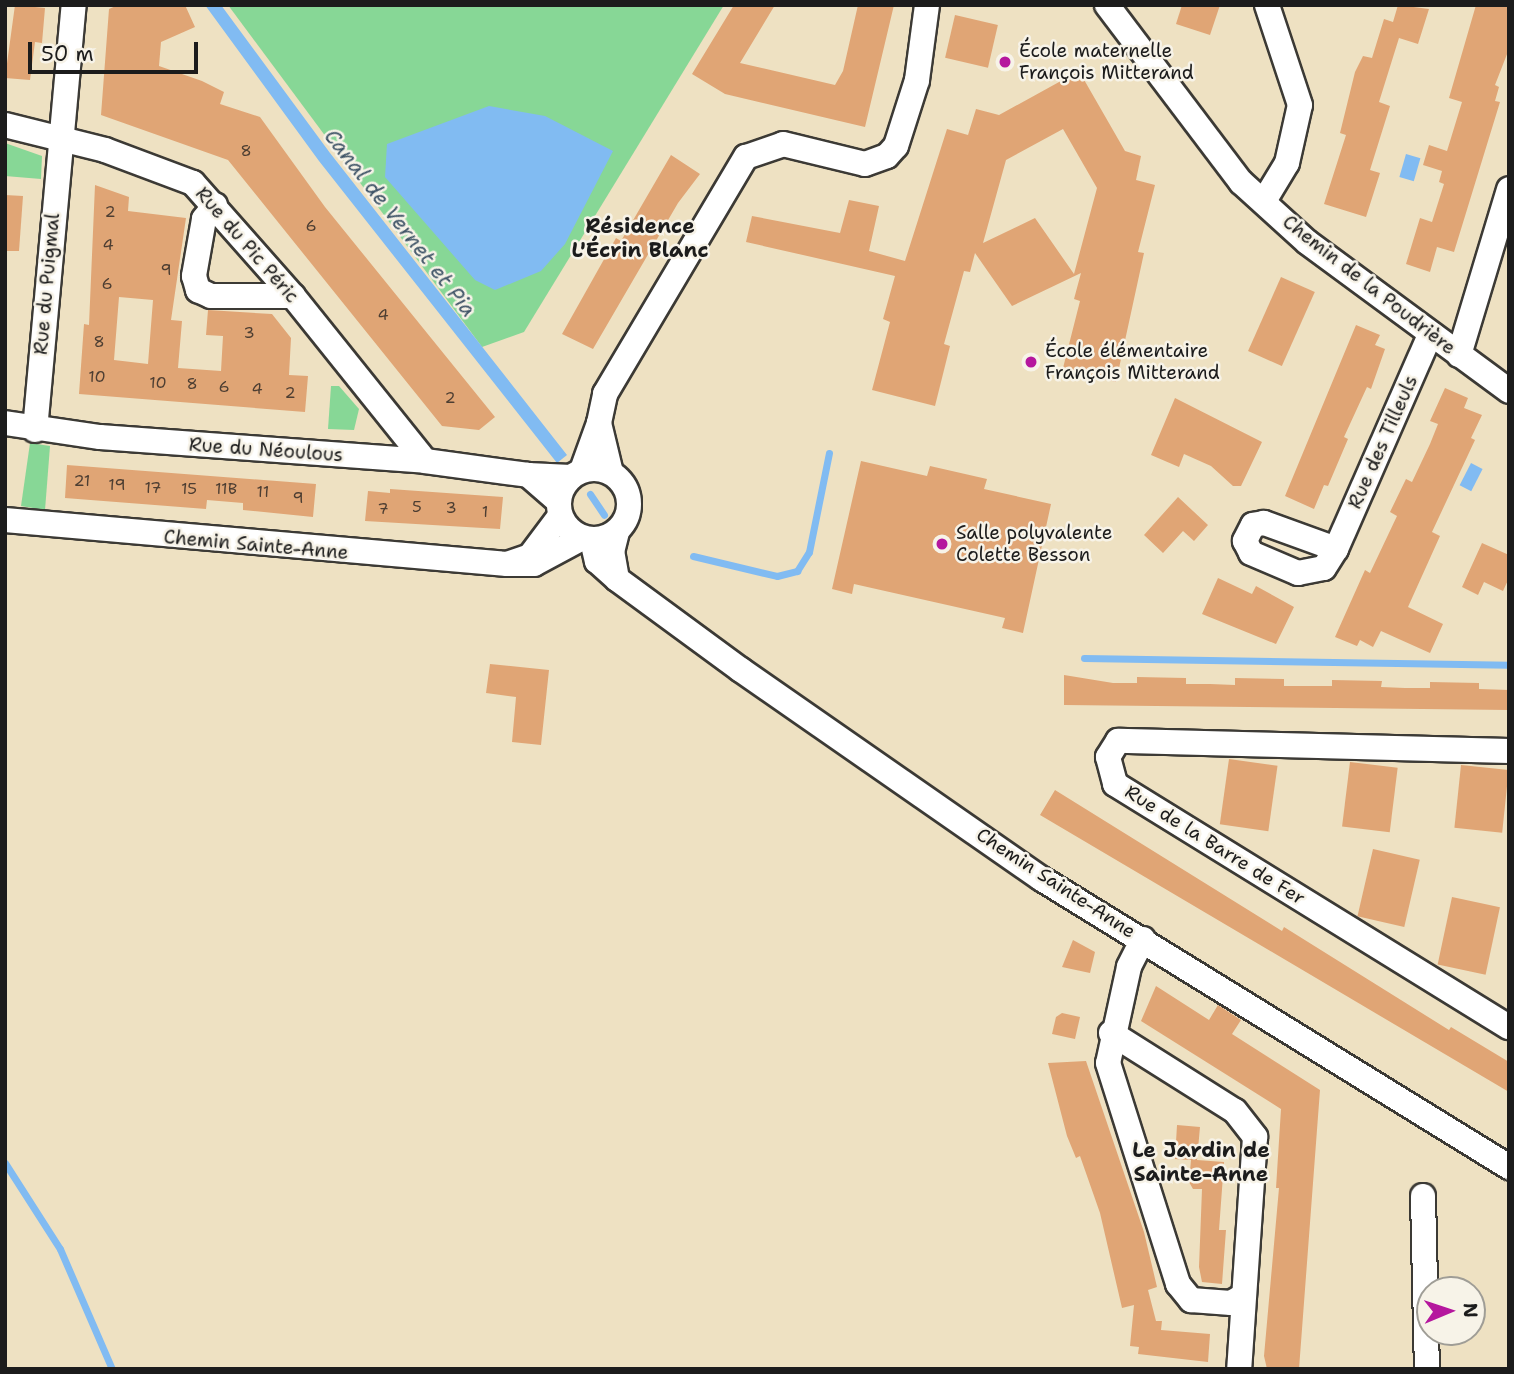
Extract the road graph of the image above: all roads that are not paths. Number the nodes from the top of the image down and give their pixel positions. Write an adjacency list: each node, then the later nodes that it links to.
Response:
1 (74, 5): 6 (street, Rue du Puigmal)
2 (927, 5): 15 (street)
3 (1107, 5): 8 (street, Chemin de la Poudrière)
4 (1267, 5): 8 (street)
5 (5, 125): 6 (street, Rue du Pic Péric)
6 (60, 139): 9 (street, Rue du Pic Péric); 16 (street, Rue du Puigmal)
7 (1509, 189): 12 (street)
8 (1264, 201): 11 (street, Chemin de la Poudrière)
9 (215, 205): 10 (street, Rue du Pic Péric); 10 (street)
10 (293, 296): 17 (street, Rue du Pic Péric)
11 (1430, 335): 12 (street, Chemin de la Poudrière); 27 (street, Rue des Tilleuls)
12 (1459, 355): 13 (street, Chemin de la Poudrière)
13 (1509, 391)
14 (5, 423): 16 (street, Rue du Néoulous)
15 (599, 424): 20 (street); 21 (street)
16 (35, 430): 18 (street, Rue du Néoulous)
17 (401, 430): 18 (street); 19 (street, Rue du Pic Péric)
18 (372, 457): 19 (street, Rue du Néoulous)
19 (425, 461): 22 (street, Rue du Néoulous)
20 (611, 472): 21 (street); 25 (street)
21 (577, 473): 22 (street, Rue du Néoulous); 23 (street)
22 (527, 475): 23 (street)
23 (559, 508): 26 (street); 28 (street)
24 (5, 520): 28 (street, Chemin Sainte-Anne)
25 (617, 532): 26 (street); 29 (street)
26 (587, 539): 28 (street, Chemin Sainte-Anne); 29 (street, Chemin Sainte-Anne)
27 (1336, 549)
28 (507, 564)
29 (617, 579): 31 (street, Chemin Sainte-Anne)
30 (1509, 751): 32 (street, Rue de la Barre de Fer)
31 (1143, 939): 33 (street); 34 (street, Chemin Sainte-Anne)
32 (1509, 1027)
33 (1111, 1033): 36 (street); 36 (street)
34 (1509, 1167)
35 (1423, 1196): 38 (street)
36 (1243, 1296): 37 (street)
37 (1239, 1369)
38 (1427, 1369)

